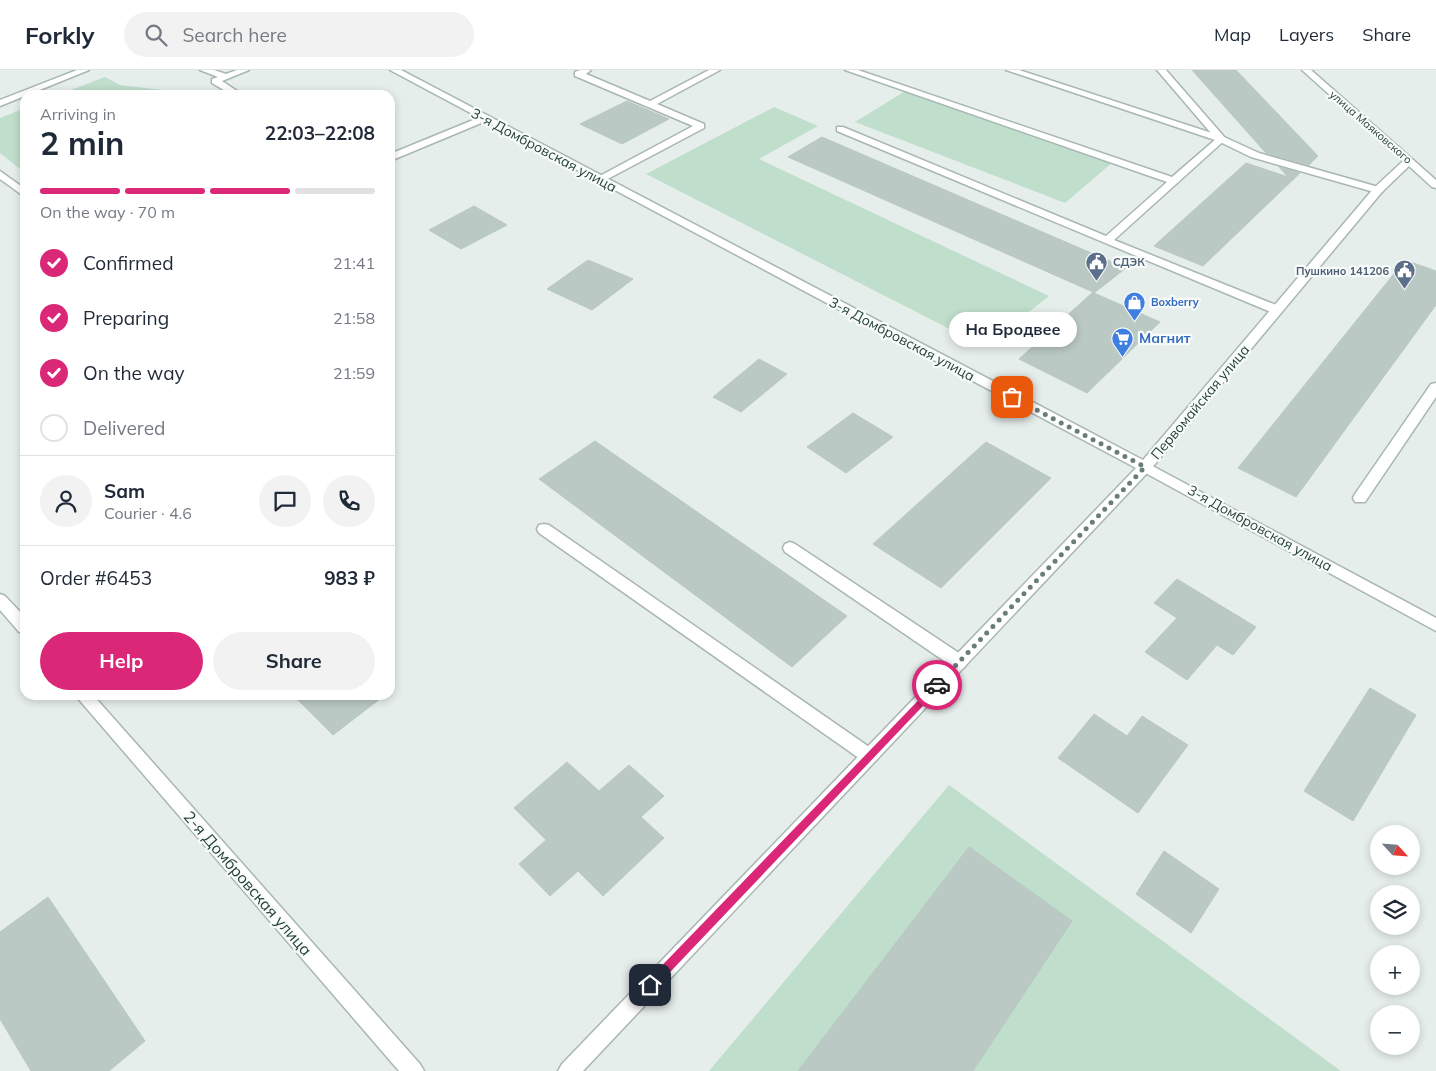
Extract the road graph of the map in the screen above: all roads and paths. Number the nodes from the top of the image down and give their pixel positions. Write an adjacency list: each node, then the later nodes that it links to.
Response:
1 (85, 70): 12 (street)
2 (204, 70): 11 (street)
3 (245, 70): 11 (street)
4 (394, 70): 17 (street, 3-я Домбровская улица)
5 (587, 70): 16 (street)
6 (716, 70): 16 (street)
7 (849, 70): 24 (street)
8 (1010, 70): 19 (street)
9 (1161, 70): 19 (street)
10 (1306, 70): 21 (street, улица Маяковского)
11 (228, 77): 13 (street)
12 (33, 90)
13 (230, 90)
14 (20, 95): 15 (street)
15 (0, 103)
16 (650, 104): 23 (street)
17 (483, 119): 20 (street); 23 (street, 3-я Домбровская улица)
18 (840, 129): 28 (street)
19 (1220, 139): 24 (street); 27 (street)
20 (395, 156)
21 (1409, 161): 25 (street, улица Маяковского); 27 (street, Первомайская улица)
22 (0, 174): 26 (street)
23 (600, 180): 31 (street, 3-я Домбровская улица)
24 (1174, 181): 28 (street)
25 (1436, 185)
26 (20, 190)
27 (1378, 190): 29 (street, Первомайская улица)
28 (1107, 241): 29 (street)
29 (1277, 310): 31 (street, Первомайская улица)
30 (1436, 387): 32 (street)
31 (1145, 467): 37 (street, 3-я Домбровская улица); 38 (street, Первомайская улица)
32 (1360, 498)
33 (544, 529): 40 (street)
34 (790, 548): 38 (street)
35 (0, 600): 36 (street)
36 (20, 622)
37 (1436, 624)
38 (959, 662): 40 (street, Первомайская улица)
39 (87, 700): 41 (street, 2-я Домбровская улица)
40 (869, 756): 42 (street, Первомайская улица)
41 (413, 1071)
42 (568, 1071)

